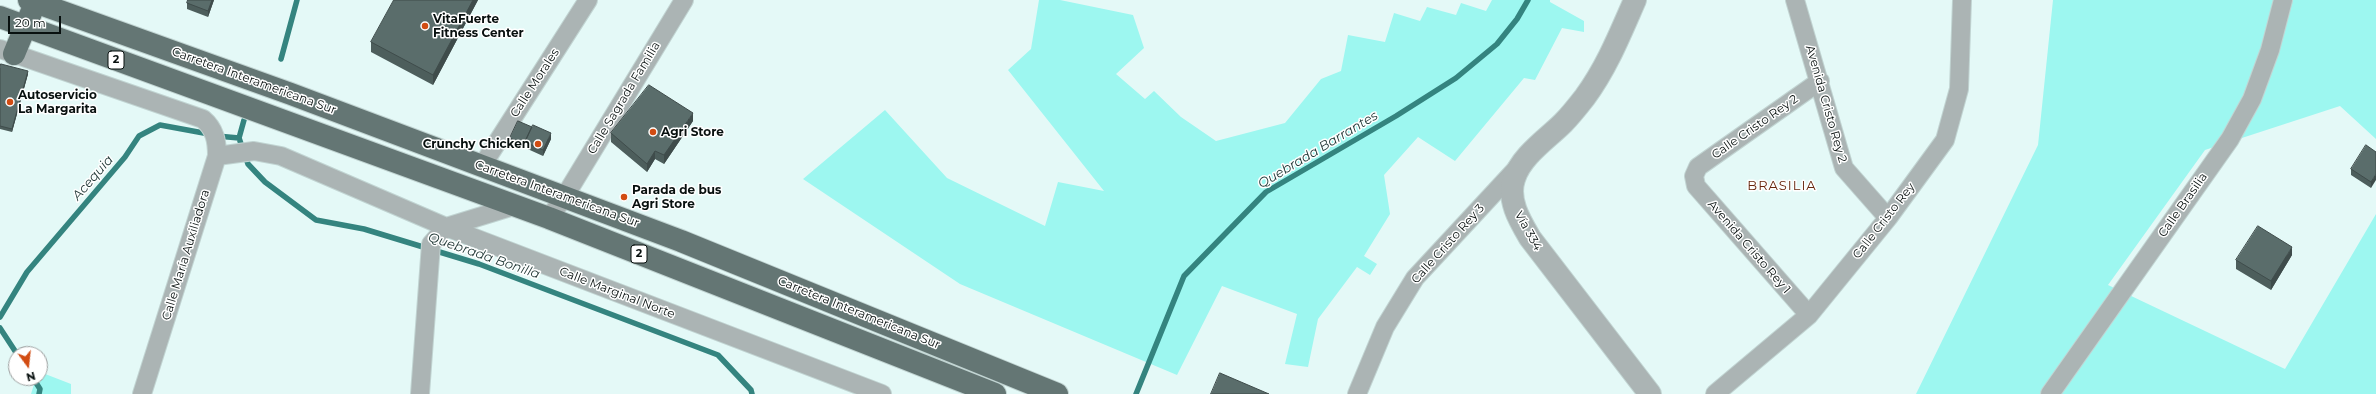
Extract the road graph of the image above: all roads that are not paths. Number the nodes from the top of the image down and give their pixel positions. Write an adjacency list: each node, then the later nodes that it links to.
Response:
1 (588, 0): 13 (street, Calle Morales)
2 (684, 0): 16 (street, Calle Sagrada Familia)
3 (1635, 0): 14 (street, Vía 334)
4 (1795, 0): 11 (street, Avenida Cristo Rey 2)
5 (1962, 0): 19 (street, Calle Cristo Rey)
6 (2283, 0): 31 (street, Calle Brasilia)
7 (32, 1): 9 (highway); 13 (highway, Carretera Interamericana Sur / 2)
8 (0, 17): 9 (highway, 2)
9 (26, 26): 10 (highway); 17 (highway, 2)
10 (7, 51): 12 (street, Calle María Auxiliadora)
11 (1820, 81): 15 (street, Calle Cristo Rey 2); 19 (street, Avenida Cristo Rey 2)
12 (217, 156): 20 (street, Calle Marginal Norte); 23 (street, Calle María Auxiliadora)
13 (482, 166): 16 (highway, Carretera Interamericana Sur / 2)
14 (1519, 166): 28 (street, Calle Cristo Rey 3); 29 (street, Vía 334)
15 (1694, 176): 21 (street, Avenida Cristo Rey 1)
16 (564, 196): 18 (street, Calle Sagrada Familia); 27 (highway, Carretera Interamericana Sur / 2)
17 (514, 206): 18 (highway, 2); 20 (street)
18 (548, 218): 22 (highway, 2)
19 (1888, 218): 21 (street, Calle Cristo Rey)
20 (446, 228): 24 (street); 25 (street, Calle Marginal Norte)
21 (1809, 315): 30 (street, Calle Cristo Rey)
22 (973, 389): 26 (highway, 2)
23 (142, 394)
24 (420, 394)
25 (882, 394)
26 (995, 394)
27 (1057, 394)
28 (1357, 394)
29 (1650, 394)
30 (1715, 394)
31 (2050, 394)

